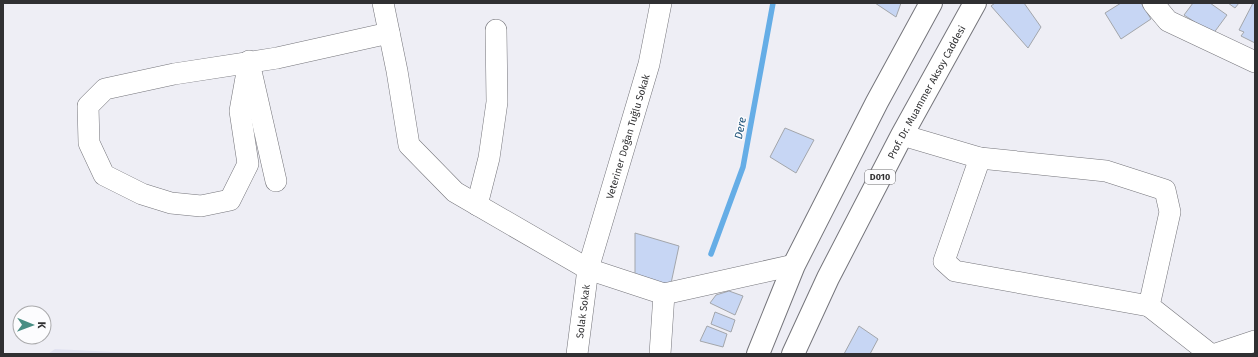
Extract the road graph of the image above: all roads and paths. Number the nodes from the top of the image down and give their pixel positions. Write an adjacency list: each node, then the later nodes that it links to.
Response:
1 (383, 3): 7 (street)
2 (662, 3): 15 (street, Veteriner Doğan Tuğlu Sokak)
3 (931, 3): 14 (highway)
4 (975, 3): 10 (highway, Prof. Dr. Muammer Aksoy Caddesi / D010)
5 (1153, 3): 9 (street)
6 (496, 30): 13 (street)
7 (389, 33): 8 (street); 13 (street)
8 (249, 61): 8 (street); 12 (street)
9 (1255, 62)
10 (902, 135): 11 (street); 22 (highway, Prof. Dr. Muammer Aksoy Caddesi / D010)
11 (980, 158): 17 (street); 17 (street)
12 (276, 180)
13 (477, 205): 15 (street)
14 (794, 265): 16 (street); 21 (highway)
15 (588, 269): 16 (street); 19 (street, Solak Sokak)
16 (664, 294): 20 (street)
17 (1149, 306): 23 (street)
18 (1255, 340): 24 (street)
19 (577, 354)
20 (660, 354)
21 (758, 354)
22 (793, 354)
23 (1210, 354)
24 (1216, 354)

